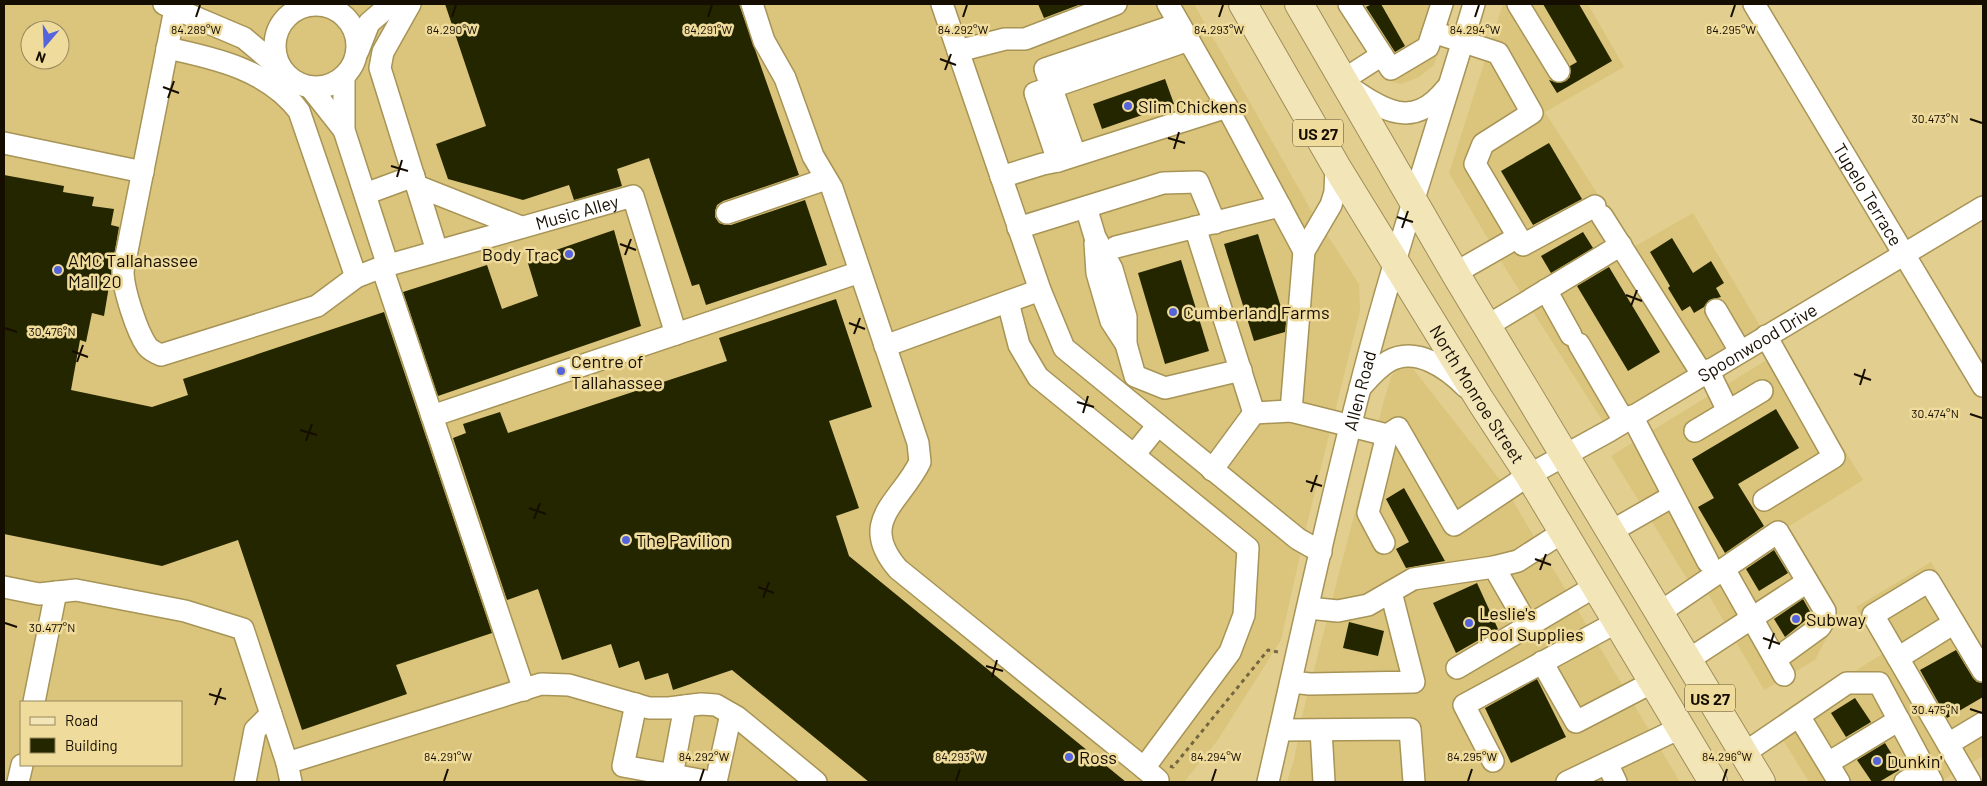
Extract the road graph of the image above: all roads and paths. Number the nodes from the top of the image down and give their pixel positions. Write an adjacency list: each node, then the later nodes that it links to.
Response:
1 (376, 4): 18 (street)
2 (391, 4): 25 (street)
3 (410, 4): 41 (street)
4 (752, 4): 40 (street)
5 (942, 4): 24 (street)
6 (1116, 4): 24 (street)
7 (1168, 4): 19 (street)
8 (1243, 4): 37 (main road, North Monroe Street / US 27)
9 (1300, 4): 30 (main road, US 27)
10 (1349, 4): 26 (street)
11 (1442, 4): 20 (street)
12 (1474, 4): 22 (street, Allen Road)
13 (1518, 4): 28 (street)
14 (1754, 4): 56 (street, Tupelo Terrace)
15 (172, 5): 21 (street); 23 (street, Music Alley)
16 (324, 5): 17 (street); 18 (street)
17 (285, 13): 21 (street); 27 (street)
18 (345, 15): 25 (street)
19 (1184, 32): 33 (street); 36 (street)
20 (1433, 32): 22 (street); 26 (street)
21 (244, 38): 27 (street)
22 (1463, 42): 31 (street, Allen Road); 51 (street)
23 (167, 48): 38 (street, Music Alley); 61 (street)
24 (958, 51): 39 (street)
25 (357, 54): 29 (street)
26 (1382, 55): 30 (street)
27 (282, 70): 32 (street)
28 (1559, 71)
29 (344, 78): 32 (street); 34 (street)
30 (1344, 82): 31 (street); 43 (main road, US 27)
31 (1450, 85): 43 (street, Allen Road)
32 (310, 86): 34 (street)
33 (1227, 106): 36 (street); 44 (street)
34 (344, 130): 42 (street)
35 (4, 143): 38 (street)
36 (1066, 155): 39 (street)
37 (1336, 166): 55 (street); 57 (main road, North Monroe Street / US 27)
38 (143, 172): 61 (street, Music Alley)
39 (1001, 177): 50 (street)
40 (826, 179): 47 (street); 59 (street)
41 (416, 181): 42 (street); 49 (street); 54 (street)
42 (365, 194): 58 (street)
43 (1413, 202): 57 (street, Allen Road); 60 (main road, US 27)
44 (1280, 206): 48 (street); 55 (street)
45 (1086, 207): 48 (street); 50 (street); 71 (street)
46 (1983, 207): 56 (street, Spoonwood Drive)
47 (726, 213)
48 (1205, 225): 53 (street); 71 (street)
49 (520, 227): 54 (street, Music Alley); 67 (street, Music Alley)
50 (1018, 228): 62 (street)
51 (1518, 237): 52 (street); 60 (street)
52 (1621, 245): 63 (street); 72 (street)
53 (1116, 248)
54 (437, 251): 58 (street, Music Alley)
55 (1304, 251): 77 (street)
56 (1904, 253): 68 (street, Spoonwood Drive); 73 (street, Tupelo Terrace)
57 (1394, 260): 74 (street, Allen Road); 76 (main road, North Monroe Street / US 27)
58 (385, 267): 61 (street, Music Alley); 80 (street)
59 (860, 272): 67 (street); 69 (street)
60 (1455, 272): 66 (main road, US 27)
61 (356, 277)
62 (1040, 290): 64 (street); 82 (street)
63 (1546, 290): 66 (street); 81 (street)
64 (1008, 302): 69 (street); 86 (street)
65 (1716, 310): 70 (street)
66 (1487, 326): 87 (main road, US 27)
67 (676, 334): 80 (street)
68 (1766, 336): 70 (street, Spoonwood Drive); 91 (street)
69 (885, 346): 134 (street)
70 (1740, 351): 72 (street, Spoonwood Drive)
71 (1241, 370): 79 (street)
72 (1705, 372): 78 (street); 81 (street, Spoonwood Drive)
73 (1983, 386)
74 (1360, 388): 76 (street); 83 (street, Allen Road)
75 (1762, 390): 78 (street)
76 (1480, 400): 89 (main road, North Monroe Street / US 27)
77 (1291, 411): 79 (street); 83 (street)
78 (1728, 411): 84 (street)
79 (1254, 413): 88 (street)
80 (432, 416): 117 (street)
81 (1628, 419): 87 (street, Spoonwood Drive); 90 (street)
82 (1158, 425): 86 (street); 88 (street)
83 (1350, 427): 85 (street); 95 (street, Allen Road)
84 (1695, 431)
85 (1386, 435): 89 (street, Spoonwood Drive); 94 (street)
86 (1134, 455): 134 (street)
87 (1564, 456): 89 (street, Spoonwood Drive); 93 (main road, US 27)
88 (1212, 470): 95 (street)
89 (1529, 475): 92 (main road, North Monroe Street / US 27)
90 (1673, 496): 93 (street); 96 (street)
91 (1764, 500)
92 (1563, 532): 97 (street); 99 (main road, North Monroe Street / US 27)
93 (1610, 532): 104 (main road, US 27)
94 (1384, 543)
95 (1321, 552): 103 (street, Allen Road)
96 (1716, 566): 98 (street); 104 (street); 105 (street)
97 (1494, 567): 102 (street); 108 (street)
98 (1808, 582): 105 (street); 105 (street)
99 (1596, 586): 106 (main road, North Monroe Street / US 27); 108 (street)
100 (4, 587): 101 (street)
101 (56, 592): 118 (street); 121 (street)
102 (1391, 592): 103 (street); 115 (street)
103 (1308, 608): 115 (street, Allen Road)
104 (1659, 613): 111 (main road, US 27)
105 (1752, 618): 111 (street)
106 (1617, 622): 112 (street); 116 (main road, North Monroe Street / US 27)
107 (1954, 623): 110 (street); 110 (street); 114 (street)
108 (1528, 626): 113 (street)
109 (1281, 653): 134 (path)
110 (1898, 658): 129 (street)
111 (1688, 660): 116 (main road); 130 (main road, US 27)
112 (1542, 662): 116 (street); 131 (street)
113 (1457, 668)
114 (1983, 670)
115 (1291, 682): 127 (street, Allen Road)
116 (1653, 682): 126 (main road, North Monroe Street / US 27)
117 (524, 690): 119 (street); 135 (street)
118 (34, 701)
119 (636, 704): 120 (street); 137 (street)
120 (685, 706): 122 (street); 137 (street)
121 (271, 714): 135 (street); 141 (street)
122 (731, 714): 143 (street); 144 (street)
123 (1799, 716): 124 (street); 130 (street); 132 (street)
124 (1898, 720): 132 (street); 138 (street)
125 (1983, 723): 129 (street)
126 (1680, 728): 136 (street); 149 (main road, North Monroe Street / US 27)
127 (1280, 730): 128 (street); 145 (street, Allen Road)
128 (1321, 730): 146 (street); 147 (street)
129 (1948, 744): 153 (street)
130 (1743, 754): 150 (main road, US 27)
131 (1493, 761)
132 (1828, 763): 151 (street)
133 (22, 766): 140 (street)
134 (1150, 771)
135 (289, 773)
136 (1611, 773): 148 (street)
137 (672, 775): 142 (street)
138 (1928, 776): 152 (street)
139 (1983, 780): 154 (street)
140 (18, 782)
141 (245, 782)
142 (710, 782)
143 (716, 782)
144 (816, 782)
145 (1268, 782)
146 (1324, 782)
147 (1414, 782)
148 (1567, 782)
149 (1713, 782)
150 (1761, 782)
151 (1839, 782)
152 (1905, 782)
153 (1970, 782)
154 (1979, 782)

